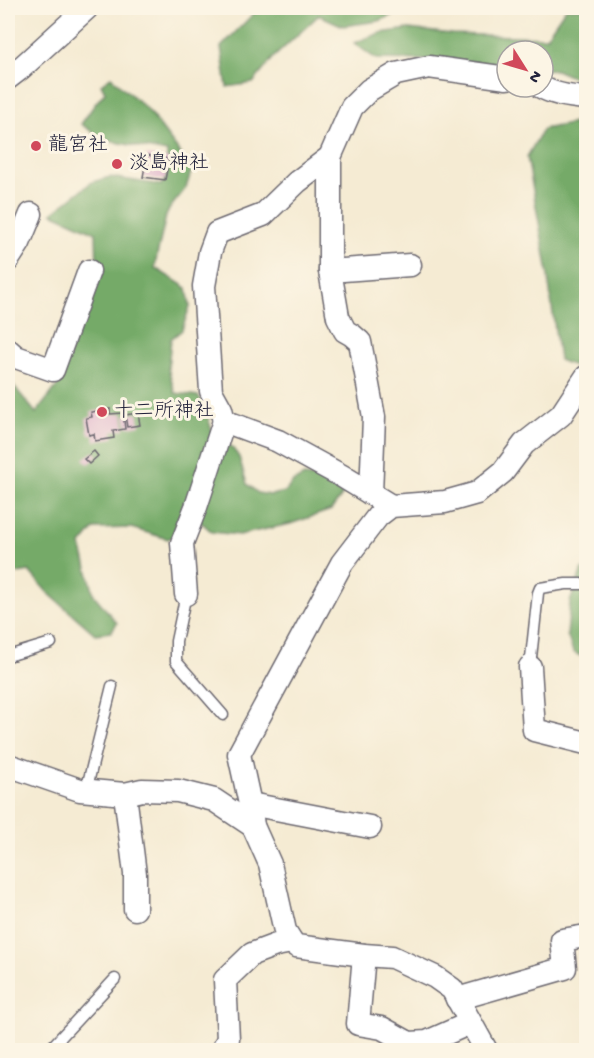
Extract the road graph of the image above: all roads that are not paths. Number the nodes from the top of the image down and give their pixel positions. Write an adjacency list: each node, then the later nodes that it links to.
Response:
1 (87, 8): 3 (street)
2 (495, 76): 6 (street)
3 (8, 78)
4 (555, 93): 5 (street)
5 (586, 98)
6 (330, 157): 11 (street); 14 (street)
7 (31, 214): 8 (street)
8 (8, 260)
9 (410, 265): 11 (street)
10 (89, 271): 12 (street)
11 (330, 271): 15 (street)
12 (8, 350)
13 (586, 377): 16 (street)
14 (224, 421): 15 (street); 18 (street)
15 (371, 494): 16 (street)
16 (392, 506): 28 (street)
17 (586, 584): 21 (lane)
18 (186, 594): 23 (lane)
19 (51, 643): 20 (lane)
20 (8, 656)
21 (530, 667): 24 (street)
22 (112, 686): 26 (lane)
23 (223, 715)
24 (586, 744)
25 (8, 765): 26 (street)
26 (87, 791): 27 (street)
27 (124, 794): 28 (street); 30 (street)
28 (252, 815): 29 (street); 32 (street)
29 (370, 827)
30 (135, 909)
31 (586, 936): 35 (street)
32 (292, 942): 33 (street); 38 (street)
33 (364, 955): 35 (street); 36 (street)
34 (115, 979): 37 (lane)
35 (457, 999): 36 (street)
36 (471, 1023): 39 (street)
37 (49, 1050)
38 (222, 1050)
39 (486, 1050)

